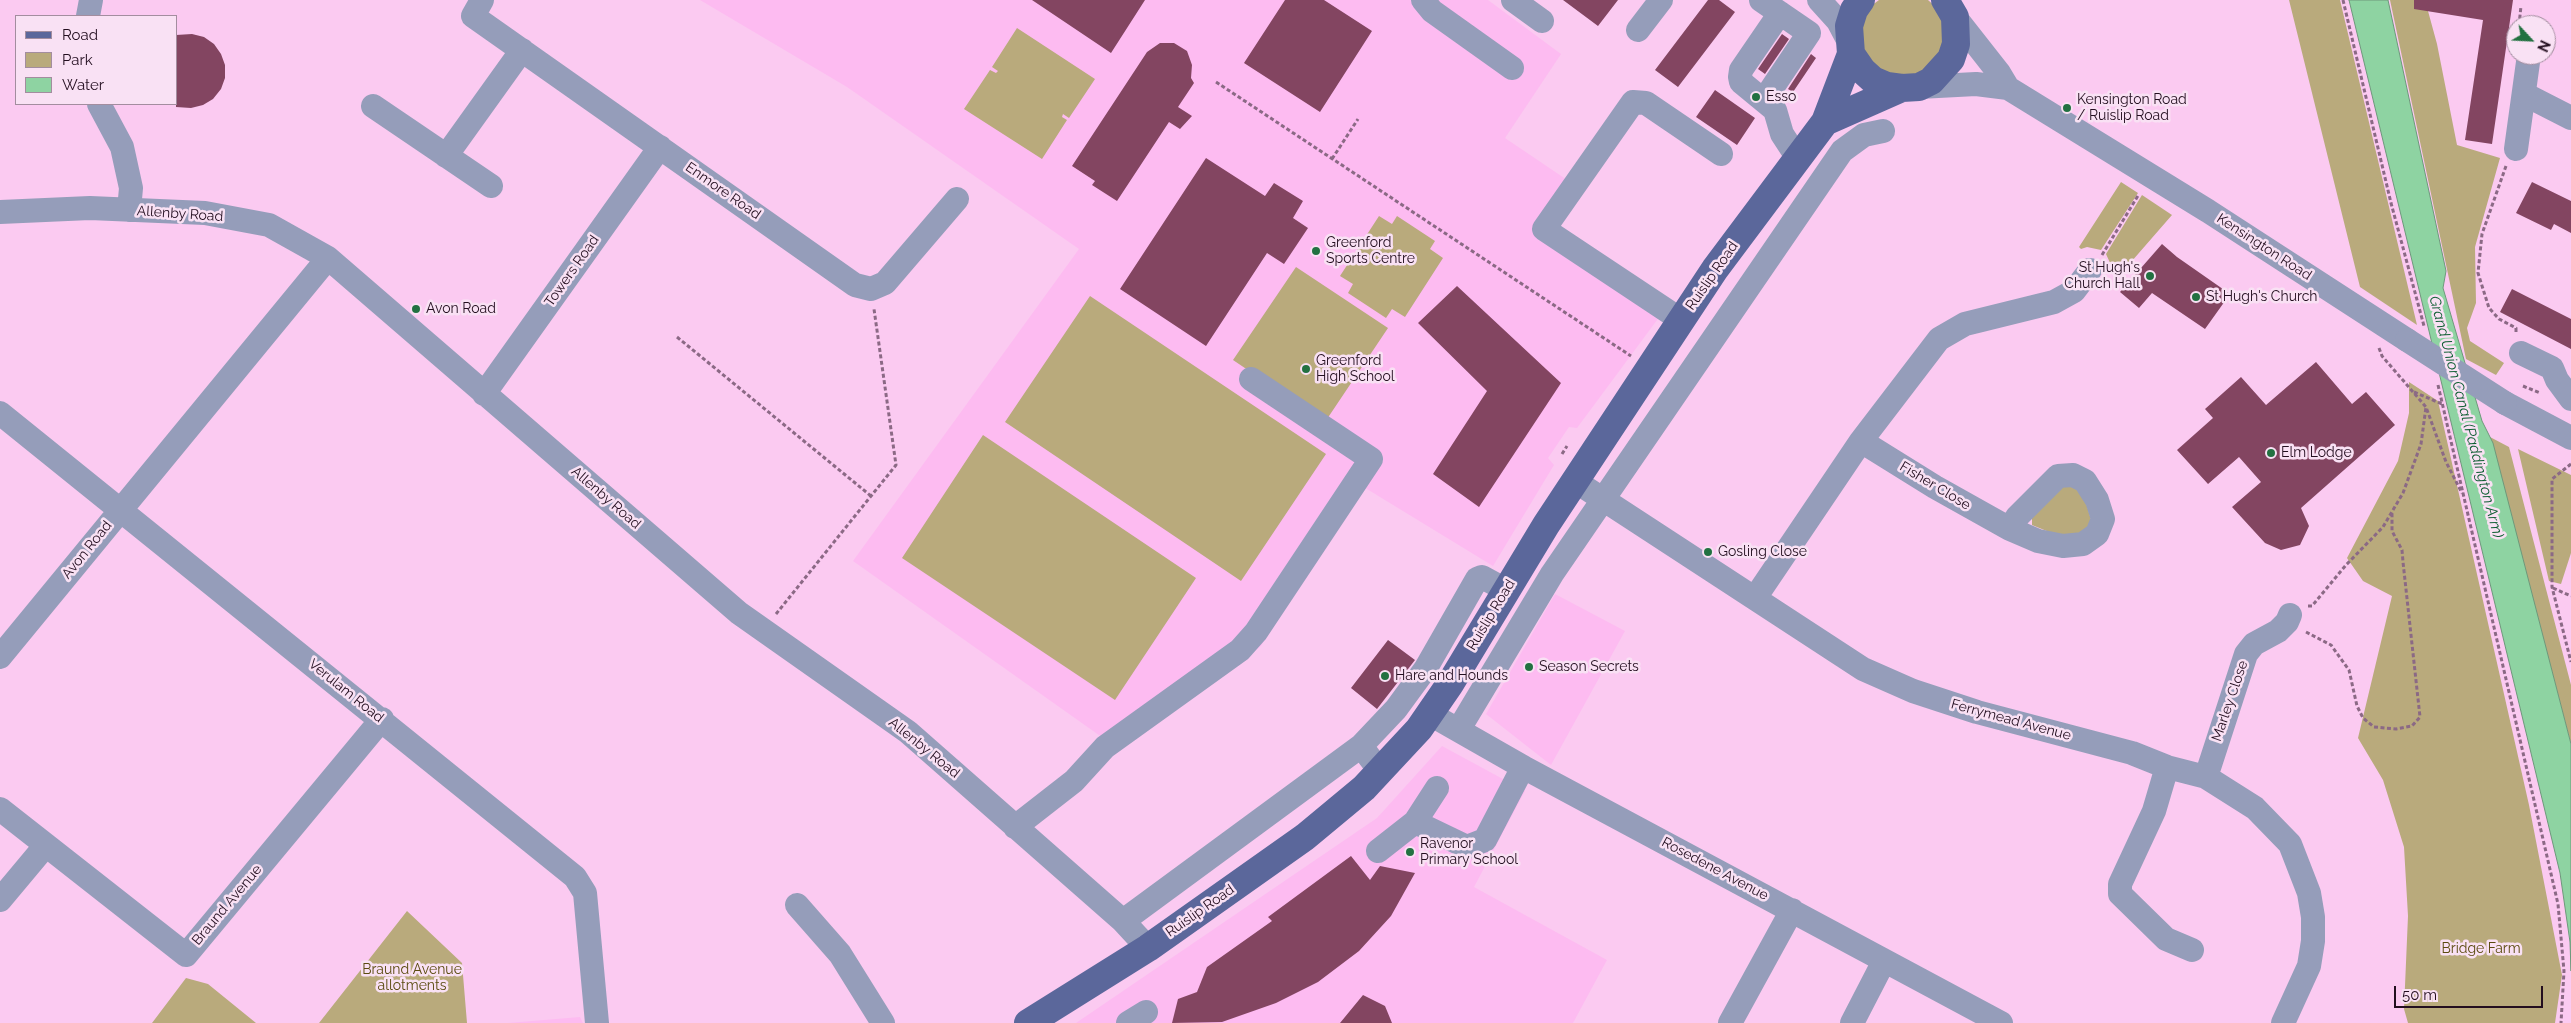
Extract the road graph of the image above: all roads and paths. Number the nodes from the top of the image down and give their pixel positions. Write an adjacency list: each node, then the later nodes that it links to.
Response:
1 (91, 0): 12 (street)
2 (1423, 0): 19 (street)
3 (1513, 0): 14 (street)
4 (1661, 0): 15 (street)
5 (1819, 0): 16 (street)
6 (1861, 0): 16 (main road, Ruislip Road)
7 (2343, 0): 47 (path)
8 (1951, 6): 21 (main road, Ruislip Road); 22 (street, Kensington Road)
9 (2521, 6): 13 (path)
10 (1770, 7): 24 (street); 24 (street)
11 (478, 8): 17 (street, Enmore Road)
12 (88, 15)
13 (2521, 15)
14 (1542, 21)
15 (1638, 30)
16 (1850, 48): 21 (main road); 29 (main road, Ruislip Road)
17 (522, 50): 31 (street, Enmore Road); 34 (street)
18 (2528, 65): 23 (street)
19 (1512, 68)
20 (1216, 82): 36 (path)
21 (1911, 88): 22 (street, Kensington Road); 29 (main road, Ruislip Road)
22 (2008, 88): 47 (street, Kensington Road)
23 (2524, 94): 27 (street); 32 (street)
24 (1764, 100): 35 (street)
25 (100, 105): 40 (street)
26 (373, 106): 34 (street)
27 (2571, 118)
28 (1358, 119): 36 (path)
29 (1825, 122): 35 (main road, Ruislip Road)
30 (1884, 131): 65 (street)
31 (660, 147): 44 (street, Enmore Road); 54 (street, Towers Road)
32 (2516, 150): 49 (path)
33 (1721, 154): 45 (street)
34 (446, 156): 37 (street)
35 (1797, 157): 45 (main road, Ruislip Road)
36 (1332, 159): 50 (path)
37 (491, 186)
38 (2137, 197): 43 (path)
39 (957, 199): 44 (street)
40 (129, 210): 41 (street, Allenby Road); 42 (street, Allenby Road)
41 (0, 212)
42 (328, 258): 54 (street, Allenby Road); 66 (street, Avon Road)
43 (2095, 263): 59 (street)
44 (871, 289): 63 (path)
45 (1681, 320): 62 (main road, Ruislip Road)
46 (677, 337): 63 (path)
47 (2417, 338): 60 (street, Kensington Road, bridge)
48 (2379, 344): 53 (path)
49 (2521, 353): 55 (street)
50 (1632, 357)
51 (2436, 378): 56 (path)
52 (1251, 379): 90 (street)
53 (2414, 392): 56 (path); 57 (path)
54 (484, 394): 74 (street, Allenby Road)
55 (2571, 400)
56 (2442, 404): 64 (path)
57 (2426, 407): 64 (path); 67 (path)
58 (0, 414): 66 (street, Verulam Road)
59 (1862, 440): 68 (street, Fisher Close); 72 (street)
60 (2569, 450): 61 (path)
61 (2571, 463): 69 (path)
62 (1575, 481): 65 (street, Ferrymead Avenue); 70 (main road, Ruislip Road)
63 (871, 496): 74 (path)
64 (2464, 498): 107 (path)
65 (1604, 499): 72 (street, Ferrymead Avenue); 81 (street)
66 (119, 510): 75 (street, Avon Road); 80 (street, Verulam Road)
67 (2392, 512): 73 (path); 73 (path)
68 (2010, 529)
69 (2552, 587): 71 (path); 76 (path)
70 (1506, 590): 77 (street); 78 (main road, Ruislip Road)
71 (2571, 596)
72 (1754, 598): 83 (street, Ferrymead Avenue)
73 (2300, 617): 86 (street, Marley Close)
74 (762, 631): 90 (street, Allenby Road)
75 (0, 657)
76 (2571, 662)
77 (1426, 668): 78 (street); 82 (street)
78 (1450, 684): 79 (main road, Ruislip Road)
79 (1430, 714): 81 (street, Rosedene Avenue); 85 (main road, Ruislip Road)
80 (382, 719): 91 (street, Braund Avenue); 100 (street, Verulam Road)
81 (1459, 729): 84 (street, Rosedene Avenue)
82 (1361, 746): 85 (street); 96 (street)
83 (2167, 767): 86 (street, Ferrymead Avenue); 98 (street)
84 (1523, 768): 89 (street); 95 (street, Rosedene Avenue)
85 (1380, 771): 97 (main road, Ruislip Road)
86 (2206, 777): 106 (street, Ferrymead Avenue)
87 (1437, 788): 89 (street)
88 (0, 808): 91 (street, Braund Avenue)
89 (1415, 822): 92 (street)
90 (1015, 826): 96 (street, Allenby Road)
91 (46, 845): 93 (street)
92 (1378, 851)
93 (0, 900)
94 (797, 904): 101 (street)
95 (1792, 910): 99 (street, Rosedene Avenue); 103 (street)
96 (1123, 921): 97 (street, Allenby Road)
97 (1148, 948): 102 (main road, Ruislip Road)
98 (2192, 950)
99 (1884, 961): 104 (street); 105 (street, Rosedene Avenue)
100 (597, 1023)
101 (883, 1023)
102 (1028, 1023)
103 (1730, 1023)
104 (1852, 1023)
105 (2001, 1023)
106 (2283, 1023)
107 (2561, 1023)

